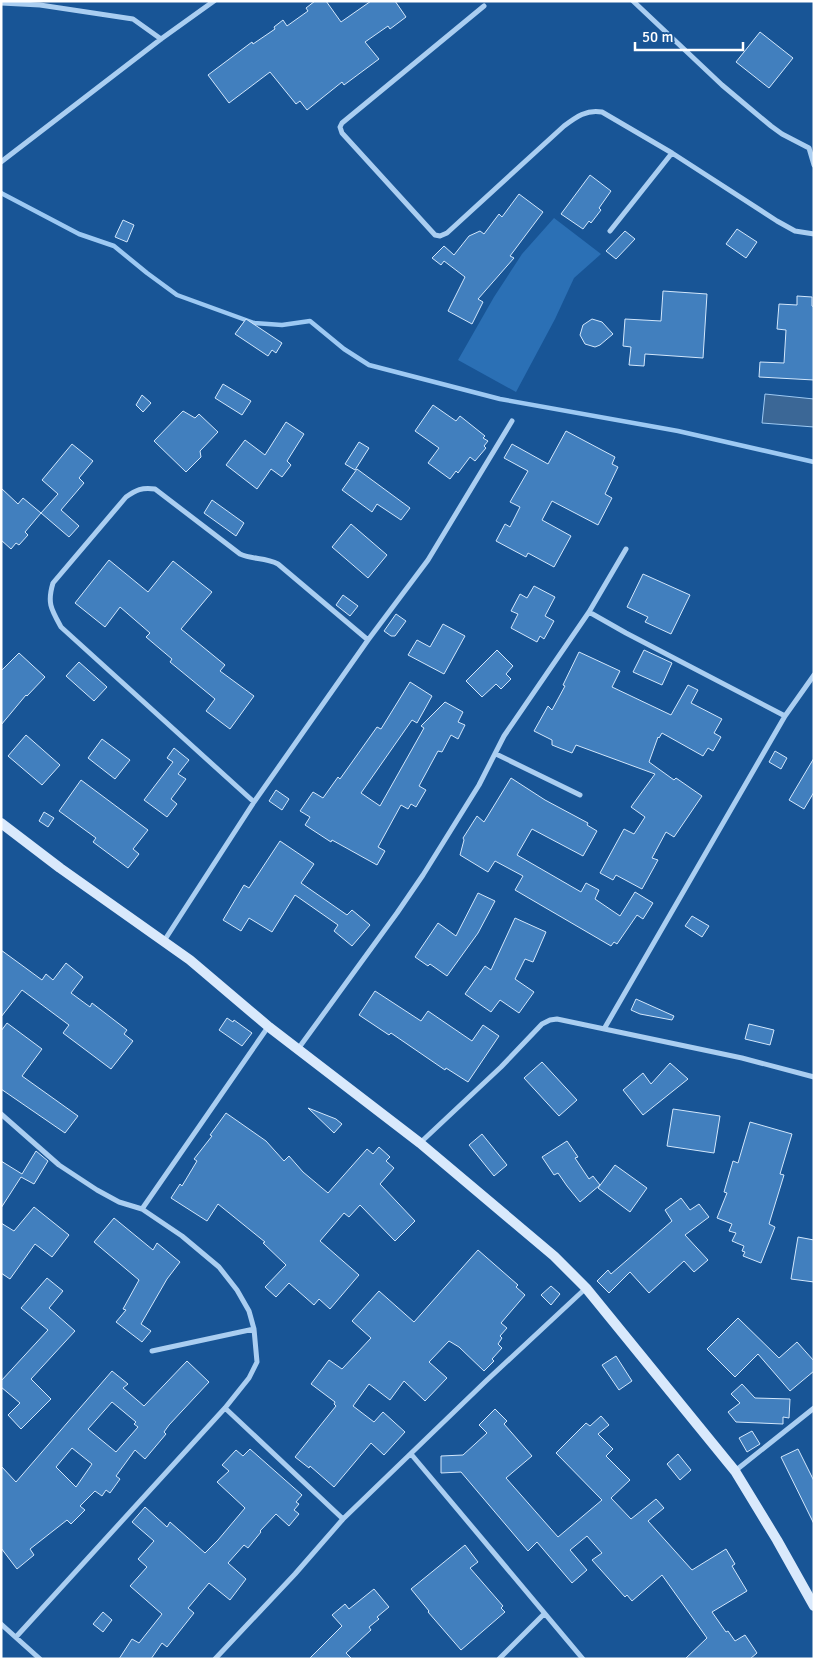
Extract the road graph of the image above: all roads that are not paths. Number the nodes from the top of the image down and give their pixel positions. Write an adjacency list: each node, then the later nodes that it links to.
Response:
1 (214, 1): 6 (street)
2 (633, 1): 7 (street)
3 (1, 3): 4 (street)
4 (40, 3): 6 (street)
5 (484, 6): 8 (street)
6 (161, 39): 9 (street)
7 (811, 146): 10 (street)
8 (672, 153): 11 (street); 12 (street)
9 (1, 162)
10 (814, 165)
11 (610, 231)
12 (814, 234)
13 (512, 421): 16 (street)
14 (626, 549): 15 (street)
15 (589, 612): 18 (street); 19 (street)
16 (368, 640): 21 (street); 21 (street)
17 (814, 675): 18 (street)
18 (785, 716): 25 (street)
19 (496, 754): 20 (street); 26 (street)
20 (580, 795)
21 (254, 802): 23 (street)
22 (1, 823): 23 (street)
23 (164, 941): 24 (street)
24 (269, 1026): 26 (street); 30 (street)
25 (604, 1029): 27 (street); 29 (street)
26 (298, 1049): 29 (street)
27 (814, 1077)
28 (1, 1114): 30 (street)
29 (420, 1143): 31 (street)
30 (142, 1209): 32 (street)
31 (586, 1288): 36 (street); 37 (street)
32 (254, 1329): 33 (street); 34 (street)
33 (152, 1351)
34 (225, 1408): 38 (street); 42 (street)
35 (814, 1408): 37 (street)
36 (411, 1454): 38 (street); 40 (street)
37 (735, 1471): 39 (street)
38 (343, 1519): 44 (street)
39 (814, 1606)
40 (544, 1614): 45 (street); 46 (street)
41 (1, 1624): 42 (street)
42 (16, 1637): 43 (street)
43 (40, 1659)
44 (215, 1659)
45 (499, 1659)
46 (583, 1659)

